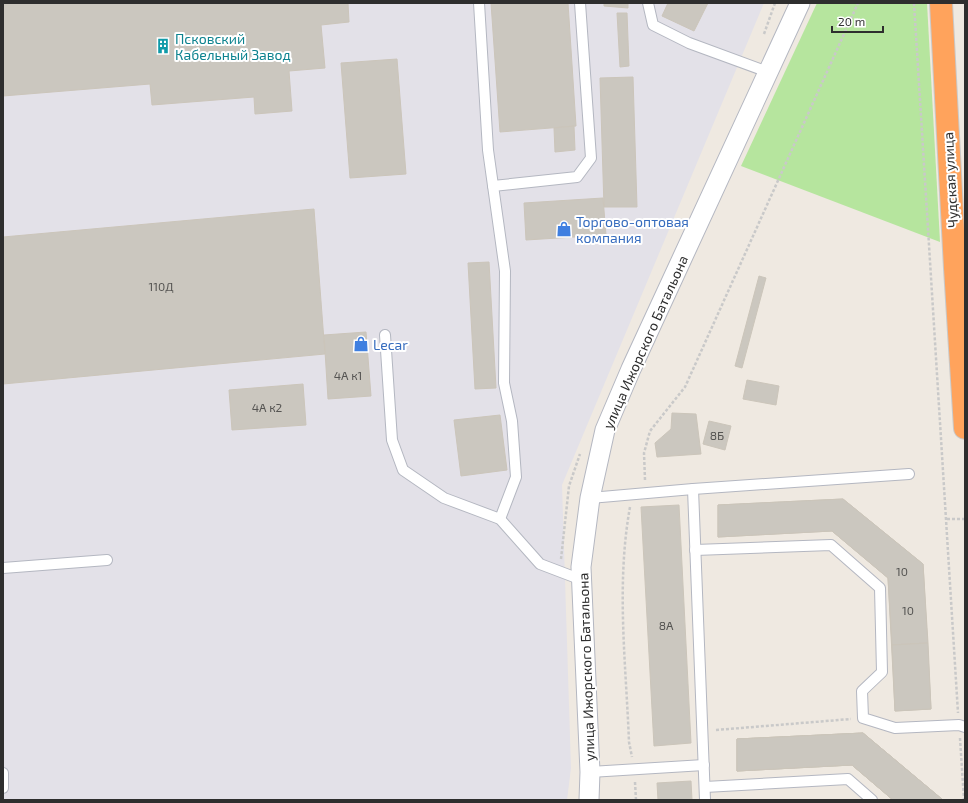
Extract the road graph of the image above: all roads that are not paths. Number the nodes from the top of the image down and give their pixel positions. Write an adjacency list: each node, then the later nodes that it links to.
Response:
1 (478, 3): 7 (lane)
2 (580, 3): 7 (lane)
3 (648, 3): 6 (lane)
4 (800, 3): 6 (street, улица Ижорского Батальона)
5 (941, 3): 8 (highway, Чудская улица)
6 (768, 72): 15 (street, улица Ижорского Батальона)
7 (493, 186): 16 (lane)
8 (958, 187): 10 (highway, Чудская улица)
9 (965, 244): 10 (highway)
10 (955, 268): 12 (highway, Чудская улица)
11 (385, 335): 16 (lane)
12 (965, 428)
13 (909, 474): 14 (lane)
14 (693, 489): 15 (lane); 17 (lane)
15 (590, 498): 20 (street, улица Ижорского Батальона)
16 (500, 519): 20 (lane)
17 (695, 550): 21 (lane); 22 (lane)
18 (107, 560): 19 (lane)
19 (3, 568)
20 (582, 580): 23 (street, улица Ижорского Батальона)
21 (962, 726)
22 (704, 765): 23 (lane); 25 (lane)
23 (590, 772): 27 (street, улица Ижорского Батальона)
24 (3, 773): 26 (lane)
25 (705, 787): 28 (lane); 29 (lane)
26 (3, 788)
27 (589, 800)
28 (705, 800)
29 (872, 800)

